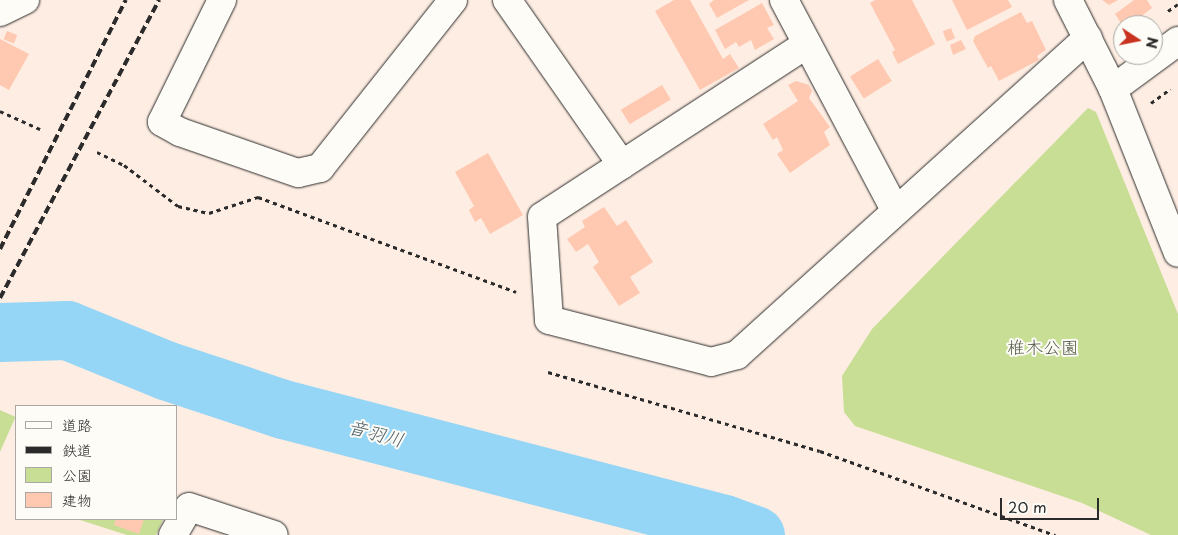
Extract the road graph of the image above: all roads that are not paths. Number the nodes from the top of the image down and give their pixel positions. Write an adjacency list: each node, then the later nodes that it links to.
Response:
1 (25, 0): 7 (street)
2 (222, 0): 3 (street)
3 (453, 0)
4 (507, 0): 12 (street)
5 (784, 0): 10 (street)
6 (1068, 0): 8 (street)
7 (0, 12)
8 (1088, 38): 11 (street); 13 (street)
9 (1178, 41): 11 (street)
10 (807, 44): 12 (street); 13 (street)
11 (1113, 89): 14 (street)
12 (622, 165): 13 (street)
13 (895, 210)
14 (1178, 253)
15 (173, 535): 16 (street)
16 (274, 535)

